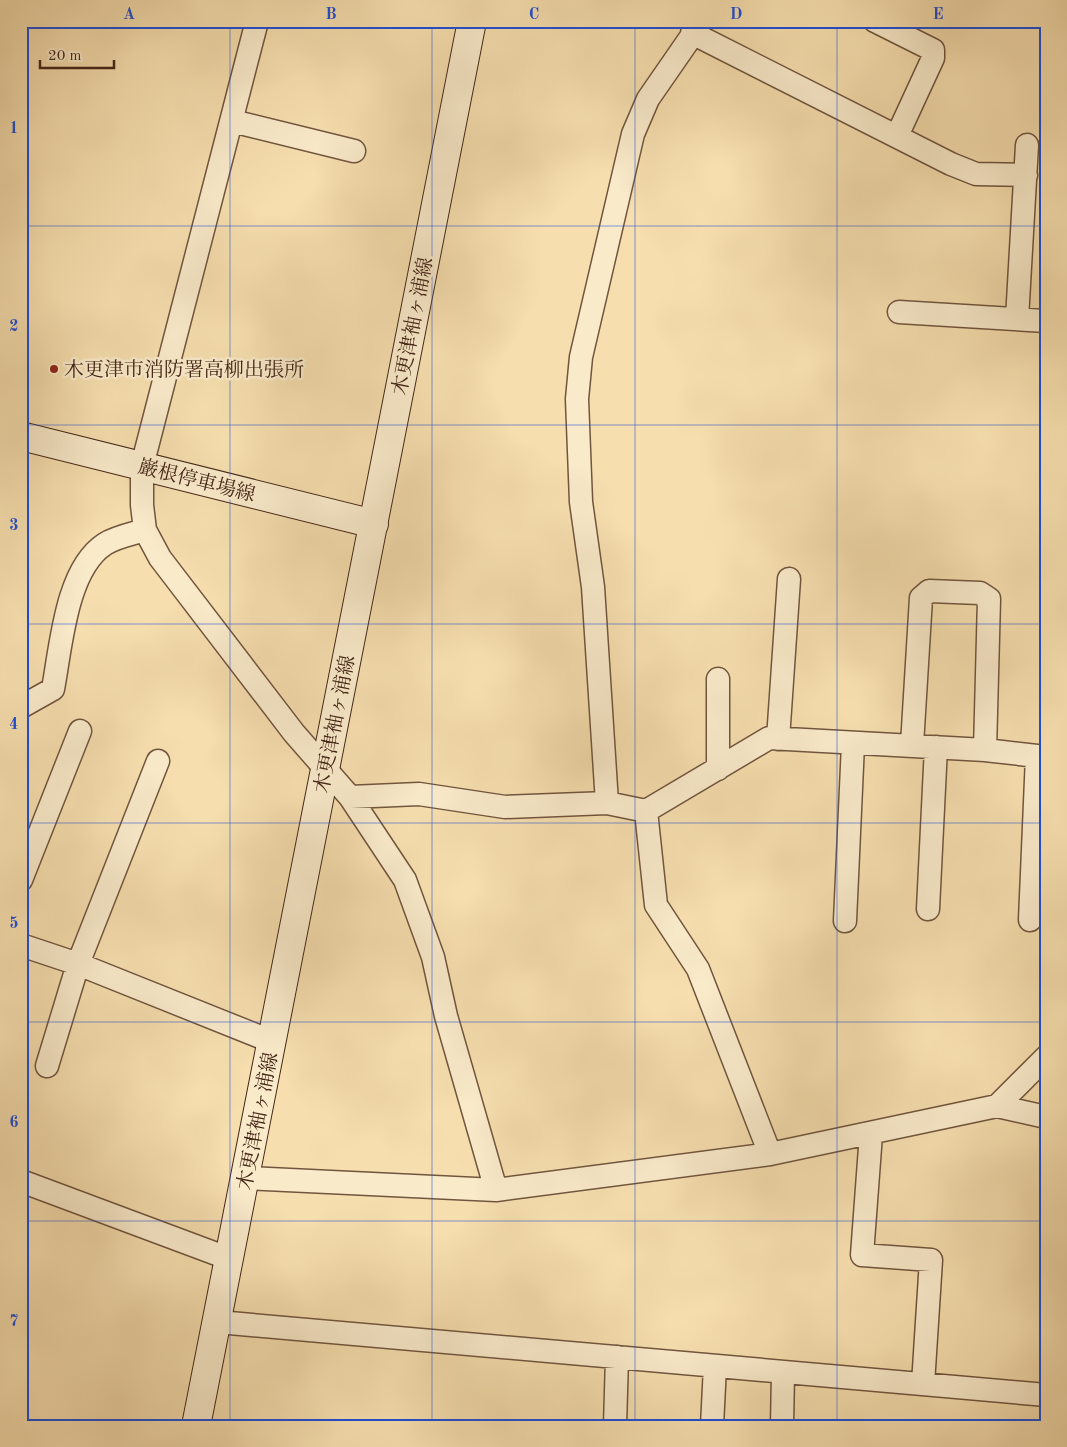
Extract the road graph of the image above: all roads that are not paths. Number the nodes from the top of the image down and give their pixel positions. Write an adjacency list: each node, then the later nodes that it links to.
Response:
1 (257, 21): 5 (street)
2 (472, 21): 15 (main road, 木更津袖ヶ浦線)
3 (875, 21): 6 (street)
4 (697, 27): 6 (street); 31 (street)
5 (232, 120): 8 (street); 14 (street)
6 (897, 136): 9 (street)
7 (1027, 145): 9 (street)
8 (354, 152)
9 (1026, 175): 11 (street)
10 (899, 312): 11 (street)
11 (1017, 319): 12 (street)
12 (1046, 321)
13 (21, 436): 14 (main road, 巌根停車場線)
14 (142, 466): 15 (main road, 巌根停車場線); 16 (street)
15 (374, 524): 28 (main road, 木更津袖ヶ浦線)
16 (144, 530): 19 (street); 28 (street)
17 (789, 579): 21 (street)
18 (718, 679): 29 (street)
19 (21, 707)
20 (80, 731): 33 (street)
21 (778, 739): 22 (street); 29 (street)
22 (853, 744): 23 (street); 36 (street)
23 (912, 745): 24 (street); 25 (street)
24 (936, 747): 25 (street); 34 (street)
25 (985, 750): 26 (street)
26 (1041, 756): 35 (street)
27 (158, 761): 38 (street)
28 (326, 769): 30 (street); 39 (main road, 木更津袖ヶ浦線)
29 (718, 769): 32 (street)
30 (350, 797): 31 (street); 48 (street)
31 (607, 803): 32 (street)
32 (646, 811): 45 (street)
33 (21, 880)
34 (928, 909)
35 (1030, 920)
36 (845, 921)
37 (21, 945): 38 (street)
38 (78, 964): 39 (street); 41 (street)
39 (272, 1042): 46 (main road, 木更津袖ヶ浦線)
40 (1046, 1057): 42 (street)
41 (47, 1066)
42 (997, 1106): 43 (street); 44 (street)
43 (1046, 1118)
44 (871, 1134): 45 (street); 54 (street)
45 (770, 1154): 48 (street)
46 (246, 1178): 48 (street); 49 (main road, 木更津袖ヶ浦線)
47 (22, 1184): 49 (street)
48 (496, 1190)
49 (230, 1259): 50 (main road, 木更津袖ヶ浦線)
50 (218, 1322): 51 (street); 56 (main road, 木更津袖ヶ浦線)
51 (617, 1357): 52 (street); 57 (street)
52 (716, 1366): 53 (street); 58 (street)
53 (783, 1372): 54 (street); 59 (street)
54 (923, 1384): 55 (street)
55 (1046, 1395)
56 (196, 1426)
57 (615, 1426)
58 (712, 1426)
59 (782, 1426)

